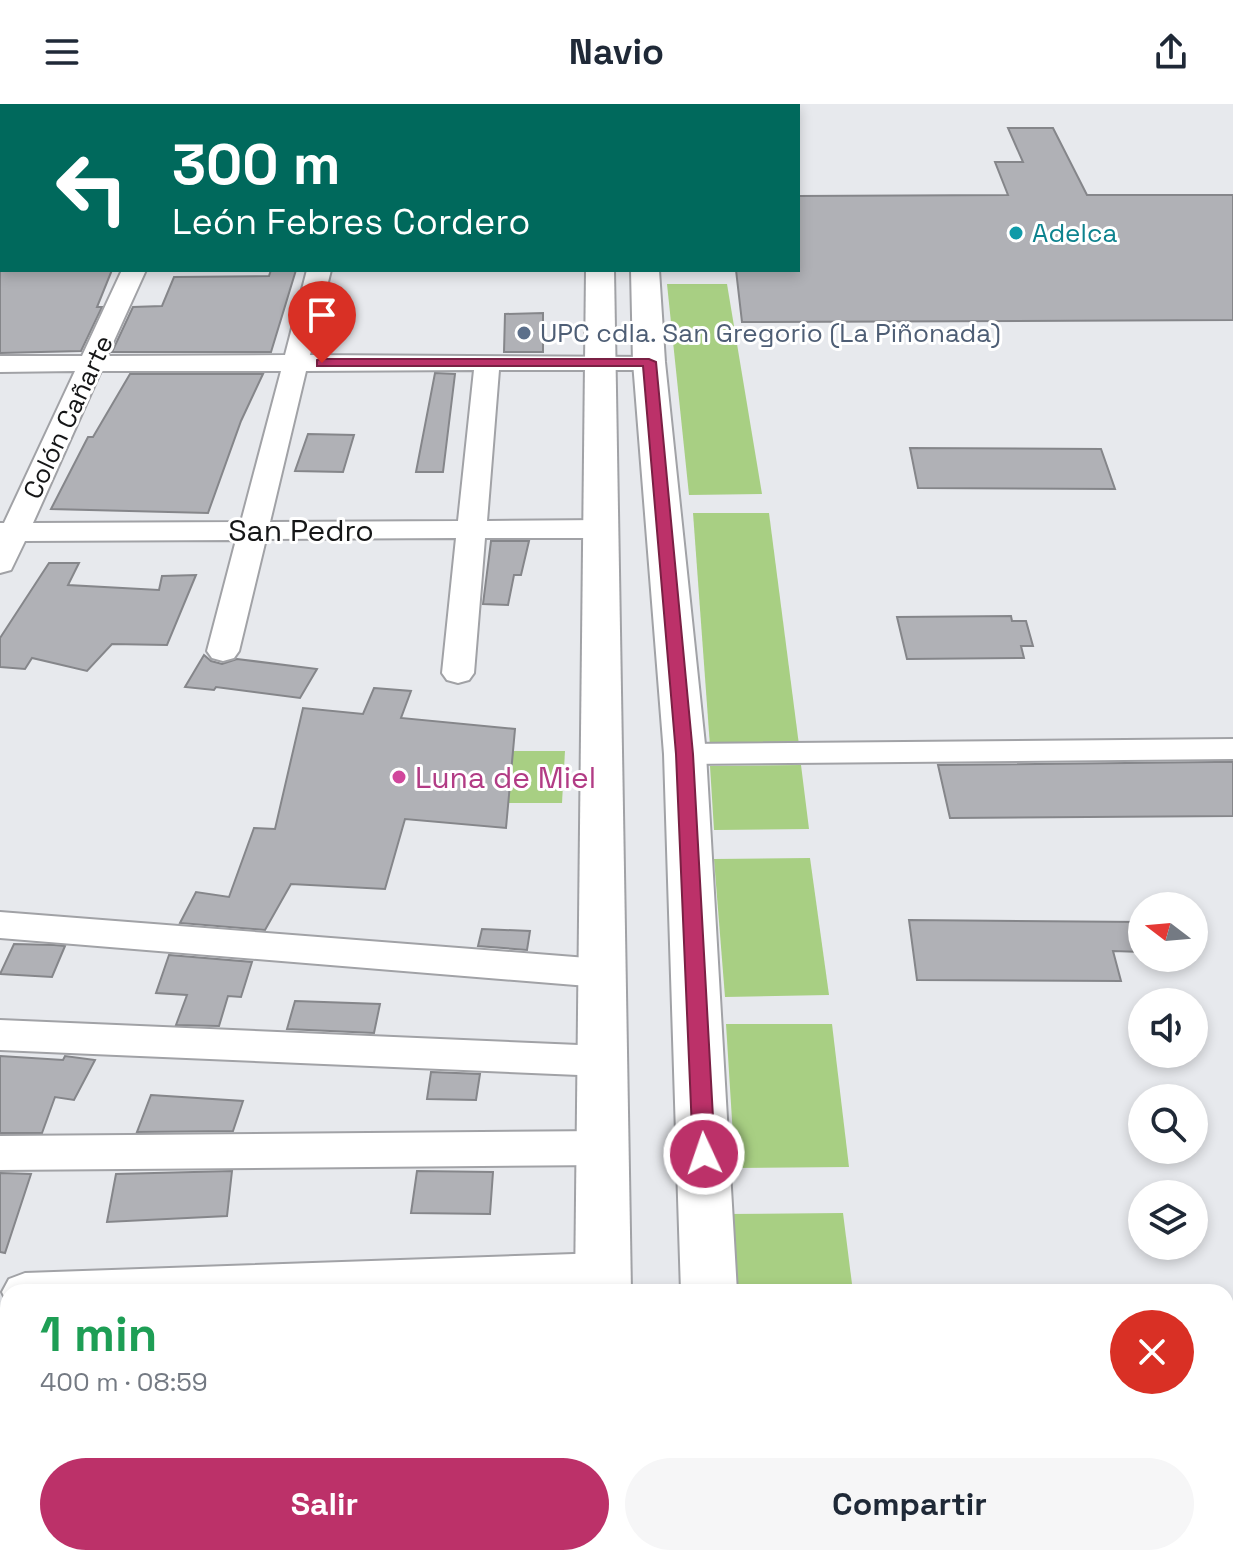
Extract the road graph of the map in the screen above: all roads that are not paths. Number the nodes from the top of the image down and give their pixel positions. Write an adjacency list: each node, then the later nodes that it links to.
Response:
1 (133, 272): 10 (street, Colón Cañarte)
2 (318, 272): 6 (street)
3 (600, 272): 8 (highway)
4 (645, 272): 5 (highway)
5 (649, 362): 8 (street); 19 (highway)
6 (294, 363): 7 (street); 10 (street); 12 (street)
7 (487, 363): 8 (street); 13 (street)
8 (599, 363): 11 (highway)
9 (0, 364): 10 (street)
10 (93, 364): 14 (street, Colón Cañarte)
11 (603, 529): 13 (street, San Pedro); 21 (highway)
12 (253, 530): 13 (street, San Pedro); 14 (street, San Pedro); 16 (street)
13 (473, 530): 17 (street)
14 (7, 532): 15 (street, Colón Cañarte)
15 (0, 564)
16 (223, 651)
17 (458, 673)
18 (1233, 749): 19 (street)
19 (685, 754): 28 (highway)
20 (0, 925): 21 (street)
21 (600, 973): 23 (highway)
22 (0, 1035): 23 (street)
23 (602, 1061): 24 (highway)
24 (604, 1148): 25 (street); 26 (highway)
25 (0, 1153)
26 (603, 1282): 27 (street)
27 (487, 1284)
28 (709, 1284)

